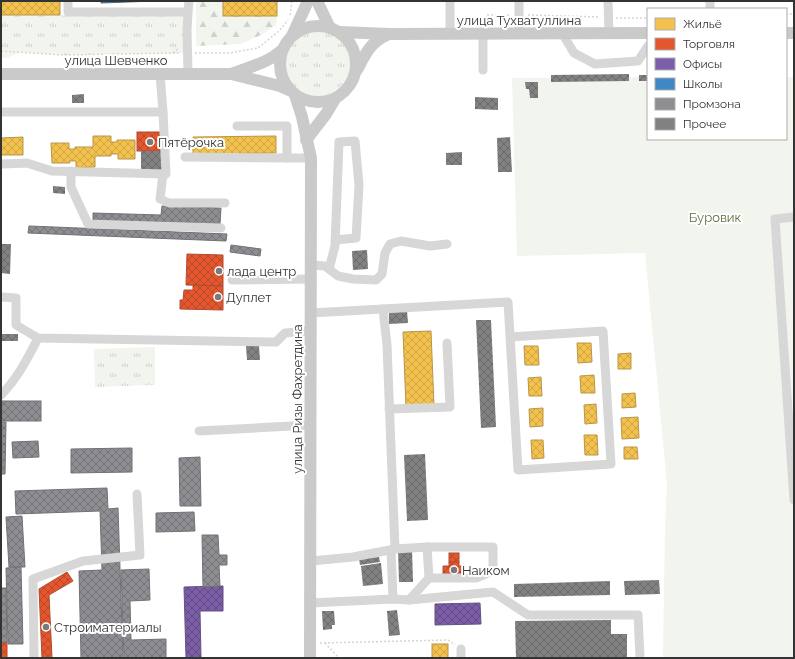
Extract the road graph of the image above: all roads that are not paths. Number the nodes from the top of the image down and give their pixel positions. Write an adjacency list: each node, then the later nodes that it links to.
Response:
1 (68, 1): 8 (street)
2 (189, 1): 8 (street)
3 (308, 1): 17 (main road)
4 (317, 1): 9 (main road)
5 (450, 1): 13 (street)
6 (519, 1): 15 (street)
7 (608, 1): 10 (street)
8 (188, 12): 22 (street)
9 (335, 30): 12 (main road, улица Тухватуллина); 17 (main road); 21 (main road)
10 (609, 33): 11 (main road, улица Тухватуллина); 16 (main road, улица Тухватуллина)
11 (647, 33)
12 (390, 34): 13 (main road, улица Тухватуллина); 21 (main road)
13 (450, 34): 14 (main road, улица Тухватуллина)
14 (483, 34): 15 (main road, улица Тухватуллина); 20 (street)
15 (519, 34): 16 (main road, улица Тухватуллина)
16 (562, 34): 18 (street)
17 (292, 36): 19 (main road)
18 (647, 48)
19 (282, 49): 25 (main road); 26 (main road)
20 (483, 70)
21 (356, 71): 27 (main road)
22 (188, 73): 24 (main road, улица Шевченко); 25 (main road, улица Шевченко)
23 (1, 74): 24 (main road, улица Шевченко)
24 (160, 74): 29 (street)
25 (231, 74): 26 (main road)
26 (292, 93): 27 (main road); 31 (main road, улица Ризы Фахретдина)
27 (335, 99): 31 (main road)
28 (1, 112): 29 (street)
29 (163, 112): 37 (street)
30 (237, 126): 33 (street)
31 (306, 140): 34 (main road, улица Ризы Фахретдина)
32 (185, 157): 33 (street)
33 (287, 158): 34 (street)
34 (311, 158): 43 (main road, улица Ризы Фахретдина)
35 (1, 164): 36 (street)
36 (71, 171): 37 (street); 40 (street)
37 (163, 174): 38 (street)
38 (225, 203)
39 (794, 217): 59 (street)
40 (221, 228)
41 (335, 240): 41 (street); 44 (street)
42 (447, 244): 44 (street)
43 (311, 265): 44 (street); 46 (main road, улица Ризы Фахретдина)
44 (329, 269)
45 (232, 280): 46 (street)
46 (311, 280): 49 (main road, улица Ризы Фахретдина)
47 (1, 297): 52 (street)
48 (383, 309): 49 (street); 51 (street); 55 (street)
49 (311, 313): 50 (main road, улица Ризы Фахретдина)
50 (311, 330): 52 (street); 56 (main road, улица Ризы Фахретдина)
51 (510, 337): 51 (street)
52 (38, 338): 54 (street)
53 (447, 343): 55 (street)
54 (1, 395)
55 (389, 409): 61 (street)
56 (310, 425): 57 (street); 62 (main road, улица Ризы Фахретдина)
57 (199, 431)
58 (137, 494): 67 (street)
59 (794, 500)
60 (427, 547): 61 (street); 63 (street); 63 (street)
61 (393, 550): 62 (street); 64 (street)
62 (311, 561): 66 (main road, улица Ризы Фахретдина)
63 (429, 578): 65 (street)
64 (393, 598): 65 (street); 66 (street)
65 (408, 600): 69 (street)
66 (310, 603): 68 (main road, улица Ризы Фахретдина)
67 (34, 658)
68 (310, 658)
69 (640, 658)

